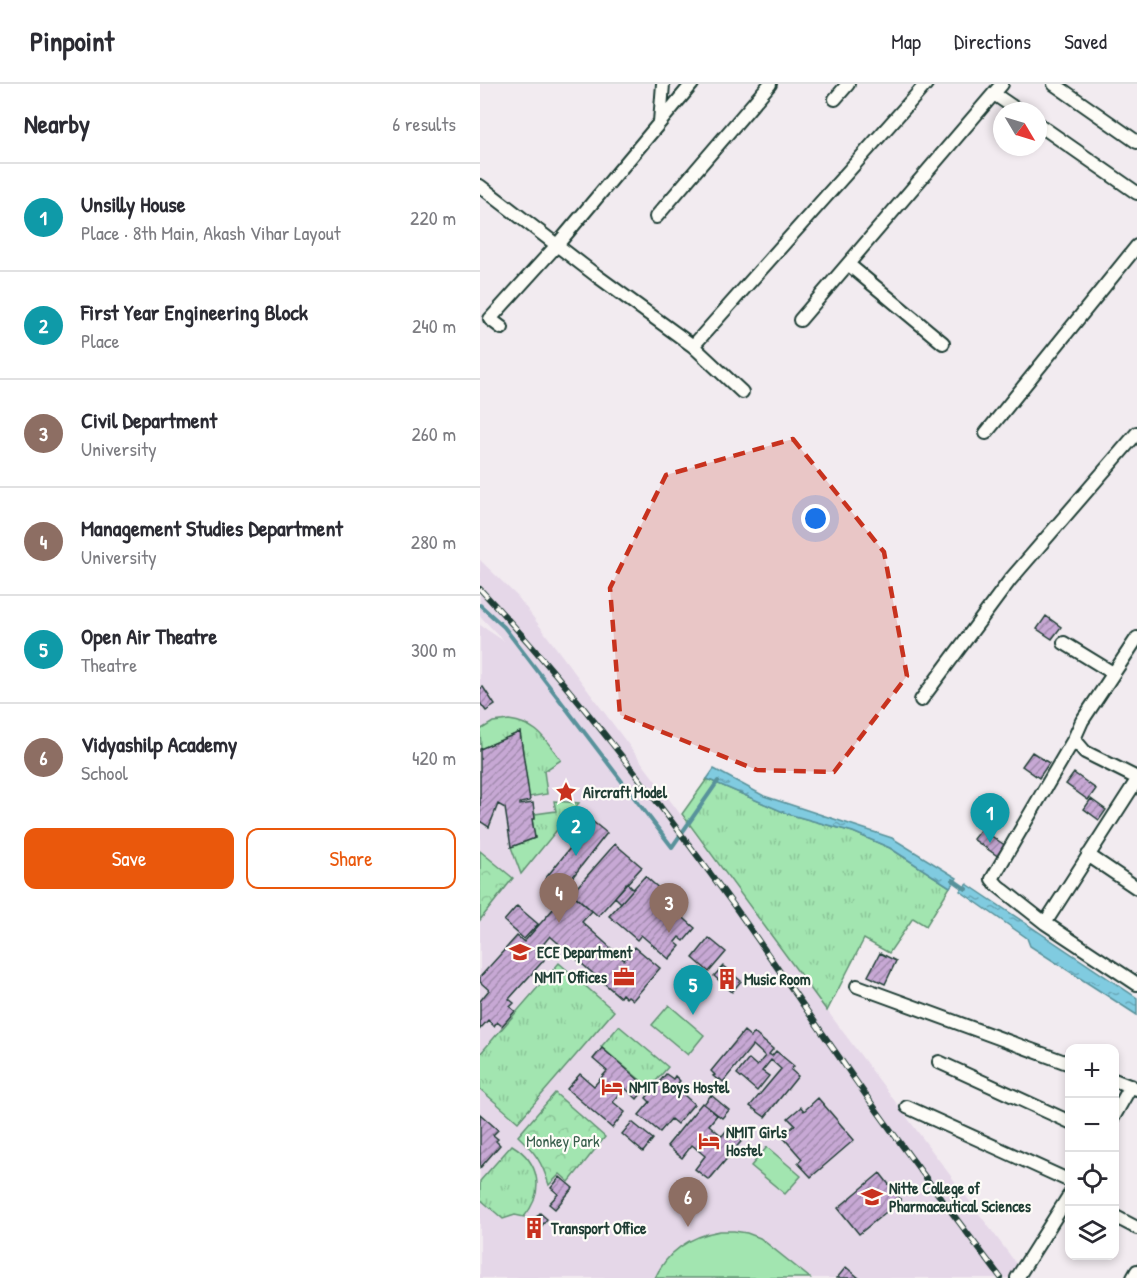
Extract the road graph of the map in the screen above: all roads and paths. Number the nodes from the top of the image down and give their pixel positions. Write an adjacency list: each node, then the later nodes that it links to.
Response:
1 (663, 84): 10 (street)
2 (692, 84): 10 (street)
3 (770, 84): 15 (street)
4 (848, 84): 8 (street)
5 (926, 84): 22 (street)
6 (1054, 84): 12 (street)
7 (998, 89): 9 (street); 18 (street)
8 (835, 99)
9 (1010, 102)
10 (660, 122): 16 (street)
11 (1047, 130): 14 (street)
12 (1137, 142)
13 (480, 186): 16 (street)
14 (1137, 193)
15 (656, 217)
16 (557, 245): 20 (street); 22 (street)
17 (1137, 246): 24 (street)
18 (848, 264): 19 (street); 21 (street)
19 (800, 320)
20 (502, 328)
21 (943, 343)
22 (693, 346): 23 (street)
23 (742, 392)
24 (986, 433)
25 (1137, 433): 29 (street)
26 (1137, 638): 28 (street)
27 (1064, 643): 28 (street)
28 (1113, 673): 30 (street)
29 (921, 699)
30 (1074, 739): 31 (street); 34 (street)
31 (1137, 779): 32 (street)
32 (1088, 855): 33 (street); 34 (street)
33 (1137, 888)
34 (1045, 923): 35 (street)
35 (1137, 984)
36 (856, 986): 38 (street)
37 (939, 1062): 43 (street)
38 (1065, 1062)
39 (1119, 1082): 40 (street)
40 (1134, 1088): 42 (street)
41 (907, 1107): 44 (street)
42 (1119, 1109)
43 (1065, 1120)
44 (1065, 1179)
45 (1065, 1202): 49 (street)
46 (1119, 1219): 47 (street)
47 (1137, 1228)
48 (1137, 1271): 50 (street)
49 (1017, 1278)
50 (1133, 1278)

